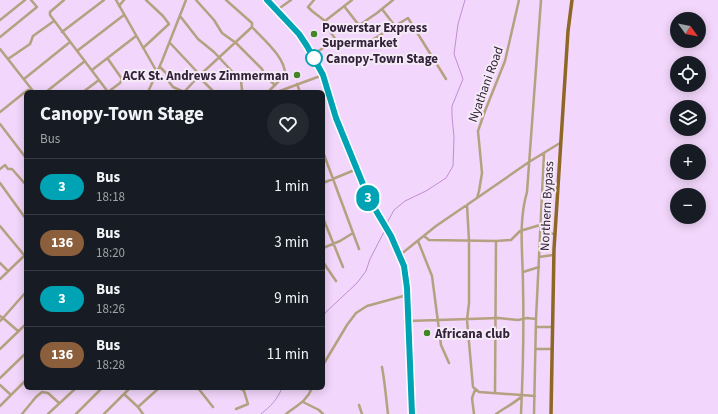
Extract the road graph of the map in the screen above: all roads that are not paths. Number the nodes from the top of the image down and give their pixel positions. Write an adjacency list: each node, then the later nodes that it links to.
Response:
1 (25, 0): 25 (street)
2 (31, 0): 32 (street)
3 (64, 0): 26 (street)
4 (104, 0): 30 (street)
5 (116, 0): 19 (street)
6 (124, 0): 19 (street)
7 (146, 0): 37 (street)
8 (186, 0): 24 (street)
9 (196, 0): 36 (street)
10 (226, 0): 29 (street)
11 (267, 0): 22 (main road)
12 (291, 0): 22 (street)
13 (314, 0): 27 (street)
14 (352, 0): 20 (street)
15 (393, 0): 21 (street)
16 (519, 0): 82 (street, Nyathani Road)
17 (541, 0): 75 (street)
18 (572, 0): 71 (main road, Northern Bypass)
19 (119, 6): 23 (street)
20 (344, 6): 21 (street); 27 (street)
21 (382, 9): 28 (street)
22 (277, 10): 40 (main road)
23 (124, 15): 31 (street); 39 (street)
24 (180, 16): 35 (street); 41 (street)
25 (0, 20)
26 (54, 21): 30 (street); 42 (street)
27 (325, 21): 33 (street)
28 (395, 26): 33 (street); 51 (street)
29 (252, 27): 36 (street); 54 (street)
30 (62, 32): 34 (street)
31 (136, 36): 37 (street); 43 (street)
32 (0, 37)
33 (336, 40): 40 (street)
34 (70, 42): 39 (street); 50 (street)
35 (170, 43): 45 (street); 48 (street)
36 (236, 43): 41 (street); 54 (street)
37 (143, 48): 47 (street)
38 (0, 50): 42 (street)
39 (77, 51): 44 (street)
40 (312, 55): 49 (main road)
41 (219, 58): 48 (street); 64 (street)
42 (8, 59): 50 (street)
43 (108, 59): 46 (street); 60 (street)
44 (85, 61): 46 (street); 57 (street)
45 (160, 67): 47 (street); 61 (street)
46 (92, 70): 52 (street)
47 (158, 72): 55 (street)
48 (200, 75): 62 (street); 63 (street)
49 (323, 75): 53 (street); 77 (main road)
50 (24, 79): 56 (street)
51 (446, 79)
52 (99, 80): 58 (street); 59 (street)
53 (297, 84): 66 (street); 67 (street)
54 (275, 85): 65 (street)
55 (151, 88)
56 (32, 90)
57 (49, 90)
58 (86, 90)
59 (106, 90)
60 (111, 90)
61 (180, 90)
62 (186, 90)
63 (212, 90)
64 (242, 90)
65 (270, 90)
66 (282, 90)
67 (299, 90)
68 (24, 93): 69 (street)
69 (0, 112)
70 (0, 124): 73 (street)
71 (560, 143): 72 (street); 91 (main road, Northern Bypass)
72 (544, 153): 75 (street); 86 (street)
73 (24, 155)
74 (325, 157): 78 (street)
75 (529, 162): 82 (street); 88 (street)
76 (0, 168): 81 (street)
77 (357, 169): 78 (street); 101 (main road)
78 (334, 179): 79 (street); 90 (street)
79 (325, 182)
80 (0, 183): 84 (street)
81 (24, 183)
82 (476, 198): 83 (street)
83 (467, 205): 92 (street); 94 (street)
84 (24, 217)
85 (325, 223): 96 (street)
86 (540, 225): 88 (street); 89 (street)
87 (0, 226): 99 (street)
88 (522, 230): 95 (street); 109 (street)
89 (540, 232): 91 (street); 103 (street)
90 (353, 234): 96 (street); 98 (street)
91 (555, 234): 102 (main road, Northern Bypass)
92 (424, 236): 93 (street); 94 (street)
93 (418, 240): 101 (street); 118 (street)
94 (469, 241): 95 (street); 119 (street)
95 (496, 241): 115 (street)
96 (333, 244): 97 (street); 106 (street)
97 (325, 247)
98 (359, 249)
99 (24, 253)
100 (24, 255): 108 (street)
101 (400, 255): 113 (main road)
102 (553, 255): 103 (street); 124 (main road, Northern Bypass)
103 (539, 257): 107 (street)
104 (0, 263): 108 (street)
105 (325, 265): 111 (street)
106 (343, 267)
107 (539, 267): 109 (street); 117 (street)
108 (8, 271): 110 (street)
109 (523, 272): 116 (street)
110 (0, 279)
111 (336, 281)
112 (24, 294): 114 (street)
113 (407, 295): 121 (main road); 130 (street)
114 (1, 317): 120 (street); 125 (street)
115 (496, 318): 116 (street); 119 (street); 144 (street)
116 (523, 319): 117 (street); 147 (street)
117 (536, 319): 123 (street)
118 (438, 320): 119 (street); 121 (street); 131 (street)
119 (467, 320): 143 (street)
120 (0, 321)
121 (408, 322): 165 (main road)
122 (24, 326): 125 (street)
123 (536, 327): 124 (street); 127 (street)
124 (553, 327): 128 (main road, Northern Bypass)
125 (18, 331): 126 (street)
126 (0, 349)
127 (536, 349): 128 (street); 148 (street)
128 (553, 349): 170 (main road, Northern Bypass)
129 (24, 355): 133 (street)
130 (325, 362)
131 (449, 363)
132 (382, 367): 164 (street)
133 (0, 378)
134 (24, 382): 146 (street)
135 (0, 386): 146 (street)
136 (74, 390): 150 (street)
137 (100, 390): 158 (street)
138 (128, 390): 145 (street)
139 (157, 390): 153 (street)
140 (200, 390): 154 (street)
141 (243, 390): 155 (street)
142 (311, 390): 149 (street)
143 (475, 390): 144 (street); 166 (street)
144 (495, 393): 147 (street)
145 (124, 394): 153 (street); 159 (street)
146 (11, 395): 152 (street)
147 (522, 395): 148 (street); 167 (street); 168 (street)
148 (535, 396): 169 (street)
149 (303, 402): 161 (street); 162 (street)
150 (59, 403): 156 (street); 157 (street)
151 (359, 404): 163 (street)
152 (0, 406)
153 (138, 407): 160 (street)
154 (213, 408)
155 (236, 409)
156 (22, 414)
157 (48, 414)
158 (76, 414)
159 (104, 414)
160 (143, 414)
161 (286, 414)
162 (323, 414)
163 (362, 414)
164 (388, 414)
165 (412, 414)
166 (474, 414)
167 (496, 414)
168 (521, 414)
169 (534, 414)
170 (551, 414)

